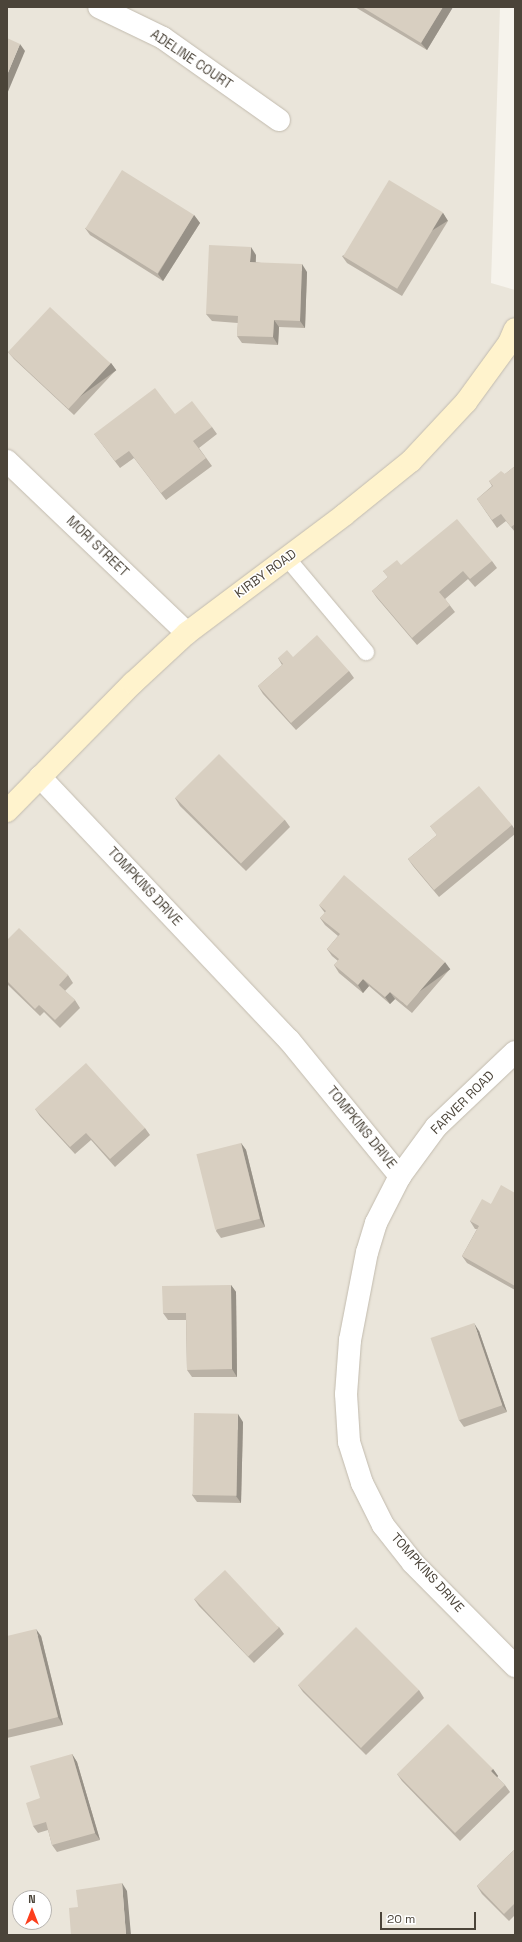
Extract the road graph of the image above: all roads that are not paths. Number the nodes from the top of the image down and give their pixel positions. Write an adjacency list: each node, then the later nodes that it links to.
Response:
1 (99, 7): 2 (street, ADELINE COURT)
2 (279, 120)
3 (515, 329): 5 (main road, KIRBY ROAD)
4 (7, 461): 6 (street, MORI STREET)
5 (287, 558): 6 (main road, KIRBY ROAD); 7 (lane)
6 (187, 633): 8 (main road, KIRBY ROAD)
7 (366, 652)
8 (40, 777): 9 (main road, KIRBY ROAD); 11 (street, TOMPKINS DRIVE)
9 (7, 811)
10 (515, 1052): 11 (street, FARVER ROAD)
11 (400, 1176): 12 (street, TOMPKINS DRIVE)
12 (515, 1666)

